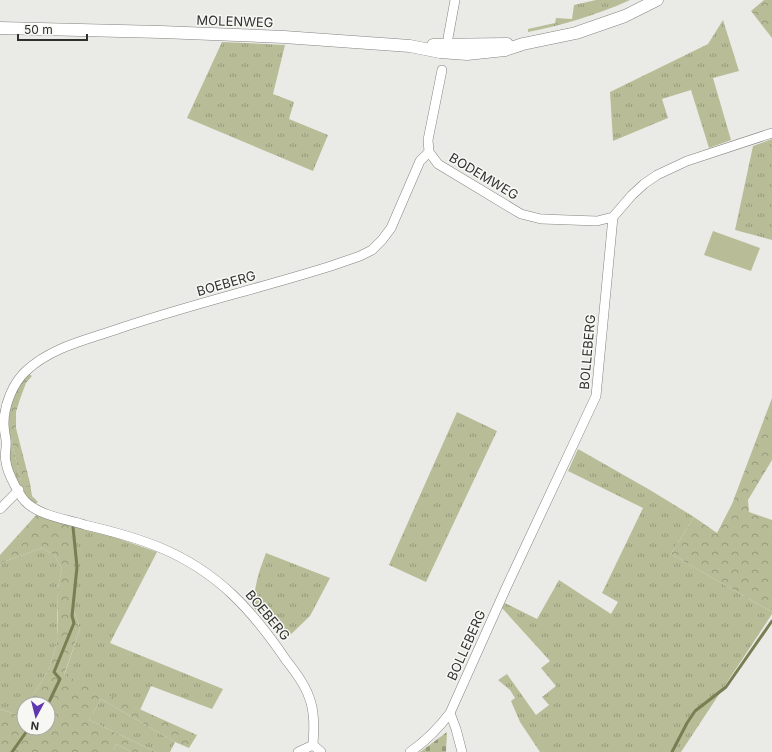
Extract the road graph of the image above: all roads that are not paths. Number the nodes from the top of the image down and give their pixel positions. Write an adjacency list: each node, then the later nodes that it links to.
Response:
1 (454, 0): 4 (street)
2 (657, 0): 5 (main road)
3 (0, 28): 6 (main road, MOLENWEG)
4 (448, 38)
5 (523, 44): 6 (main road); 6 (main road, MOLENWEG)
6 (410, 46)
7 (442, 70): 9 (street)
8 (772, 133): 10 (street)
9 (429, 152): 10 (street, BODEMWEG); 11 (street, BOEBERG)
10 (613, 217): 16 (street, BOLLEBERG)
11 (3, 414): 13 (street, BOEBERG)
12 (0, 453): 13 (street, BOEBERG)
13 (5, 461): 14 (street, BOEBERG)
14 (18, 490): 15 (street); 17 (street, BOEBERG)
15 (0, 509)
16 (450, 713): 20 (street, BOLLEBERG); 21 (street)
17 (313, 745): 18 (street); 19 (street)
18 (298, 752)
19 (321, 752)
20 (410, 752)
21 (462, 752)

